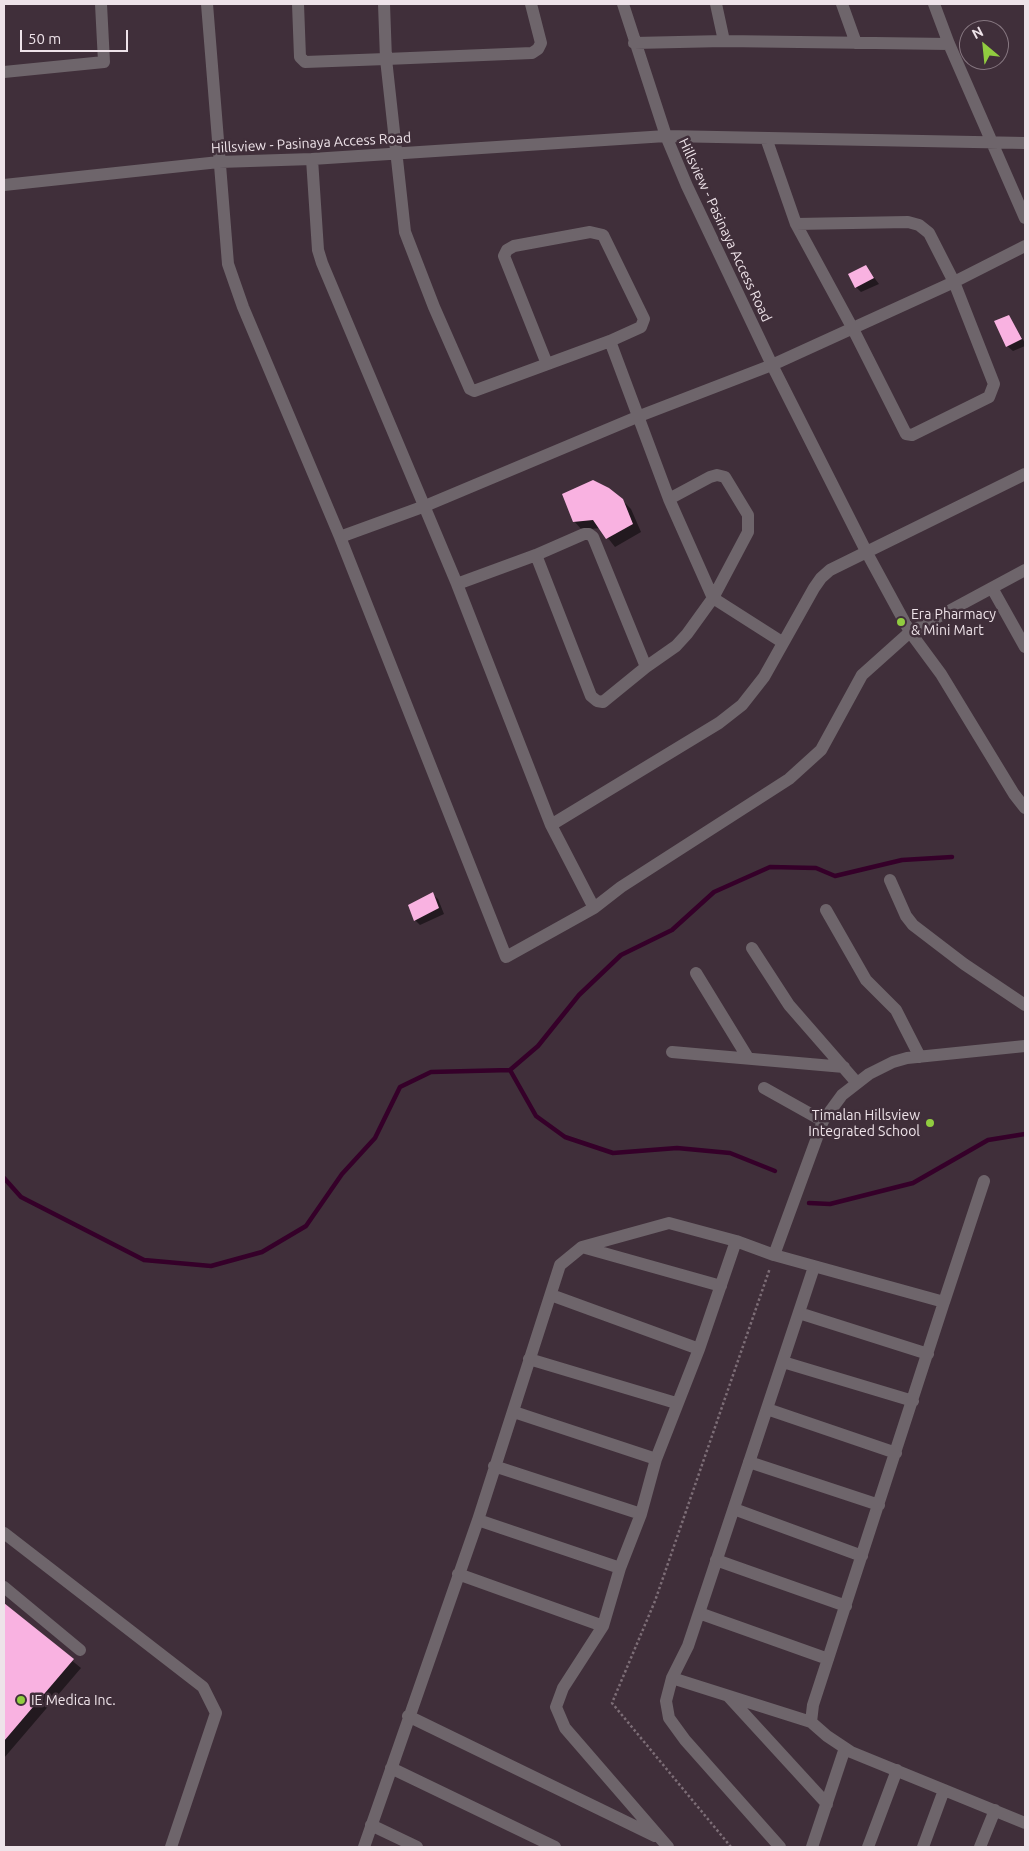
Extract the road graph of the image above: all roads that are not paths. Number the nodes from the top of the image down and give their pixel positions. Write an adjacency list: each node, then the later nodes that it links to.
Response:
1 (101, 4): 15 (street)
2 (207, 4): 22 (street)
3 (298, 4): 14 (street)
4 (384, 4): 14 (street)
5 (531, 4): 14 (street)
6 (623, 4): 11 (street)
7 (716, 4): 10 (street)
8 (842, 4): 12 (street)
9 (934, 4): 13 (street)
10 (724, 40): 11 (street); 12 (street)
11 (634, 43): 16 (street)
12 (856, 43): 13 (street)
13 (949, 44): 19 (street)
14 (386, 59): 20 (street)
15 (4, 72)
16 (666, 136): 17 (street); 20 (street, Hillsview - Pasinaya Access Road); 31 (street, Hillsview - Pasinaya Access Road)
17 (766, 138): 19 (street); 25 (street)
18 (1025, 143): 19 (street)
19 (994, 144): 24 (street)
20 (396, 153): 21 (street, Hillsview - Pasinaya Access Road); 30 (street)
21 (312, 159): 22 (street, Hillsview - Pasinaya Access Road); 35 (street)
22 (219, 162): 23 (street, Hillsview - Pasinaya Access Road); 36 (street)
23 (4, 185)
24 (1025, 218)
25 (796, 224): 27 (street); 28 (street)
26 (1025, 246): 27 (street)
27 (954, 282): 28 (street); 28 (street)
28 (853, 329): 31 (street)
29 (610, 341): 30 (street); 30 (street); 32 (street)
30 (547, 364)
31 (772, 365): 32 (street); 37 (street, Hillsview - Pasinaya Access Road)
32 (637, 417): 34 (street); 35 (street)
33 (1025, 474): 37 (street)
34 (669, 499): 42 (street); 42 (street)
35 (425, 506): 36 (street); 40 (street)
36 (340, 537): 50 (street)
37 (867, 553): 43 (street, Hillsview - Pasinaya Access Road); 44 (street)
38 (536, 555): 40 (street); 46 (street); 46 (street)
39 (1025, 570): 41 (street)
40 (457, 584): 48 (street)
41 (992, 588): 43 (street); 45 (street)
42 (714, 598): 44 (street); 46 (street)
43 (910, 632): 47 (street, Hillsview - Pasinaya Access Road); 50 (street)
44 (782, 642): 48 (street)
45 (1025, 647)
46 (646, 667)
47 (1025, 808)
48 (551, 825): 50 (street)
49 (890, 880): 54 (street)
50 (594, 908)
51 (826, 910): 57 (street)
52 (752, 948): 59 (street)
53 (696, 973): 58 (street)
54 (1025, 1005)
55 (1025, 1046): 57 (street)
56 (672, 1052): 58 (street)
57 (920, 1057): 60 (street)
58 (748, 1058): 59 (street)
59 (844, 1067): 60 (street)
60 (857, 1083): 62 (street)
61 (764, 1088): 62 (street)
62 (823, 1121): 66 (street)
63 (984, 1181): 70 (street)
64 (736, 1241): 65 (street); 66 (street); 68 (street)
65 (582, 1247): 68 (street); 69 (street)
66 (774, 1255): 67 (street)
67 (814, 1267): 70 (street); 71 (street)
68 (721, 1286): 72 (street)
69 (551, 1295): 72 (street); 74 (street)
70 (944, 1302): 73 (street)
71 (799, 1313): 73 (street); 75 (street)
72 (699, 1349): 77 (street)
73 (928, 1354): 76 (street)
74 (529, 1359): 77 (street); 79 (street)
75 (783, 1362): 76 (street); 78 (street)
76 (913, 1401): 80 (street)
77 (676, 1403): 81 (street)
78 (767, 1409): 80 (street); 82 (street)
79 (514, 1412): 81 (street); 83 (street)
80 (896, 1453): 84 (street)
81 (656, 1459): 86 (street)
82 (749, 1462): 84 (street); 85 (street)
83 (494, 1466): 86 (street); 87 (street)
84 (879, 1505): 89 (street)
85 (734, 1509): 89 (street); 90 (street)
86 (641, 1514): 91 (street)
87 (478, 1520): 91 (street); 92 (street)
88 (4, 1533): 112 (street)
89 (862, 1556): 94 (street)
90 (716, 1560): 94 (street); 95 (street)
91 (620, 1568): 96 (street)
92 (458, 1574): 96 (street); 101 (street)
93 (4, 1587): 97 (street)
94 (846, 1606): 98 (street)
95 (699, 1613): 98 (street); 99 (street)
96 (603, 1626): 111 (street)
97 (80, 1650)
98 (828, 1659): 102 (street)
99 (672, 1678): 100 (street); 116 (street)
100 (728, 1696): 102 (street); 107 (street)
101 (408, 1716): 104 (street); 111 (street)
102 (811, 1722): 103 (street)
103 (845, 1748): 105 (street); 107 (street)
104 (390, 1768): 110 (street); 115 (street)
105 (897, 1770): 106 (street); 118 (street)
106 (944, 1790): 108 (street); 119 (street)
107 (826, 1804): 117 (street)
108 (995, 1810): 109 (street); 120 (street)
109 (1025, 1823)
110 (371, 1824): 113 (street); 114 (street)
111 (665, 1843)
112 (171, 1847)
113 (364, 1847)
114 (418, 1847)
115 (556, 1847)
116 (780, 1847)
117 (812, 1847)
118 (868, 1847)
119 (923, 1847)
120 (980, 1847)

